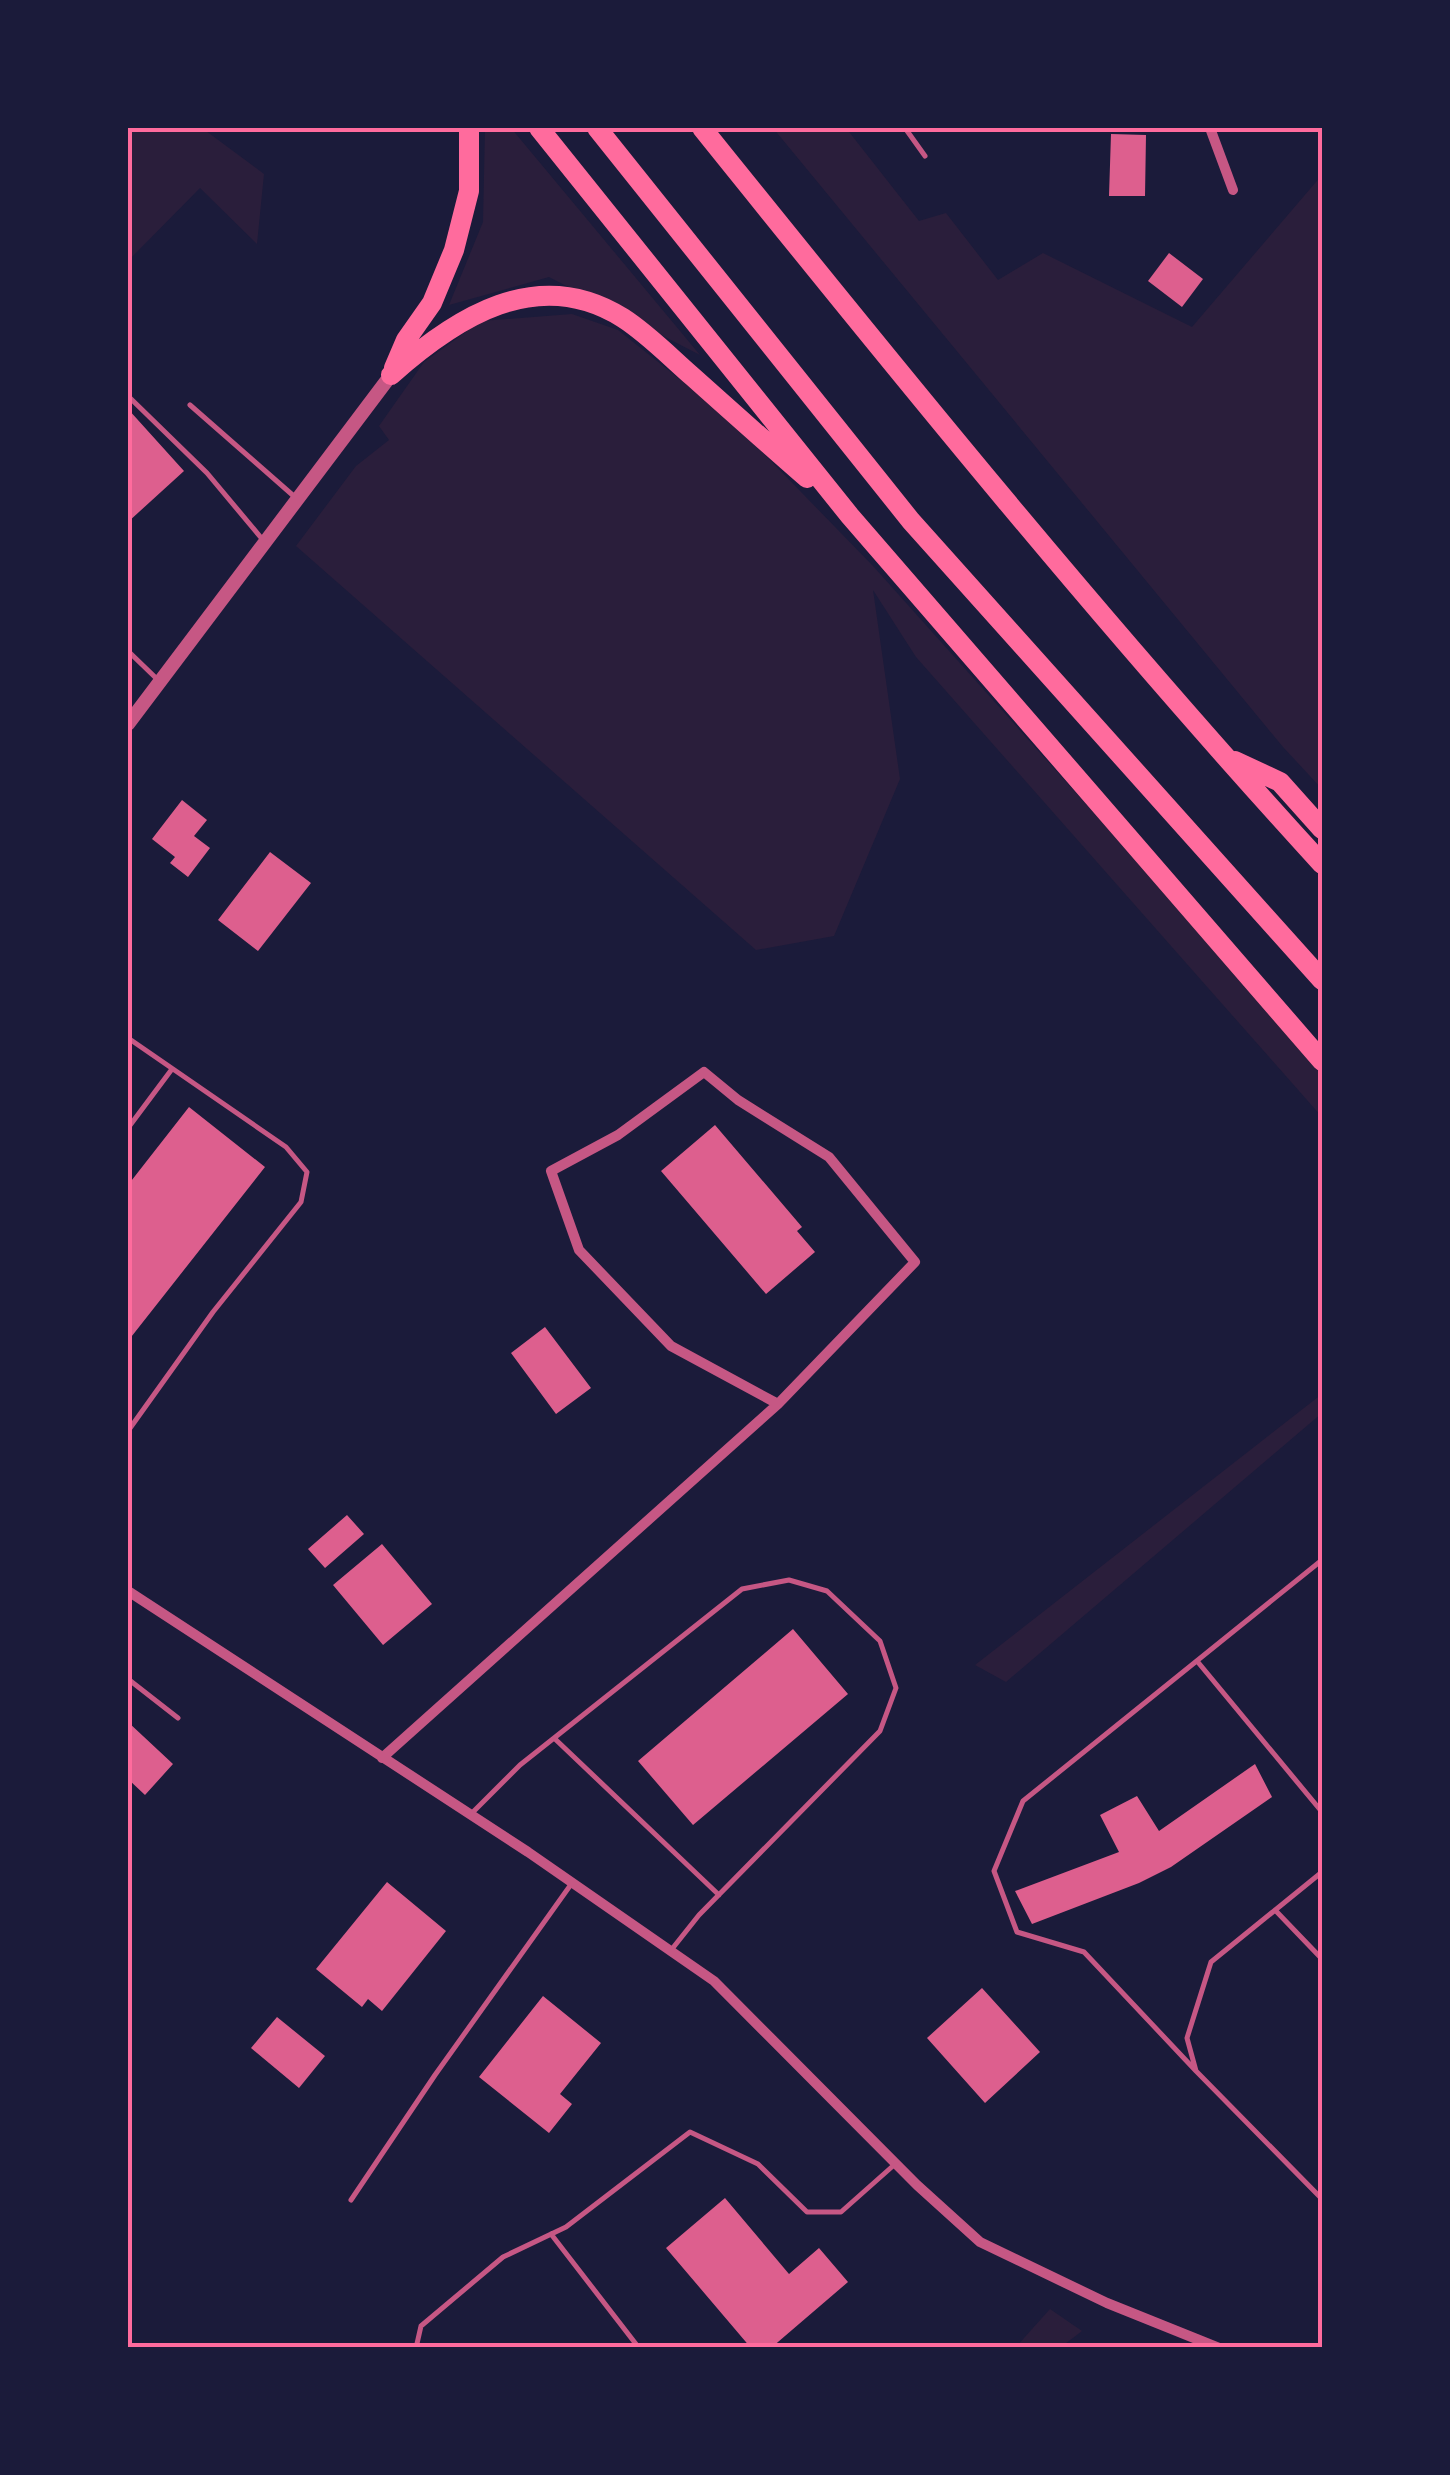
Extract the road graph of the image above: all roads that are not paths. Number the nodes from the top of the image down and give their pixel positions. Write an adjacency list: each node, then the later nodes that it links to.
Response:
1 (468, 128): 9 (highway)
2 (538, 128): 13 (highway)
3 (597, 128): 21 (highway)
4 (702, 128): 18 (highway)
5 (905, 128): 7 (lane)
6 (1210, 128): 8 (street)
7 (925, 156)
8 (1233, 190)
9 (391, 375): 12 (street); 13 (highway)
10 (128, 396): 14 (lane)
11 (190, 405): 12 (lane)
12 (296, 498): 14 (street)
13 (850, 516): 23 (highway)
14 (264, 540): 16 (street)
15 (128, 651): 16 (lane)
16 (159, 681): 17 (street)
17 (128, 724)
18 (1224, 756): 19 (highway); 20 (highway)
19 (1322, 829)
20 (1322, 864)
21 (1322, 980)
22 (128, 1038): 24 (lane)
23 (1322, 1061)
24 (172, 1069): 25 (lane); 27 (lane)
25 (128, 1128)
26 (778, 1404): 26 (street); 34 (street)
27 (128, 1432)
28 (1322, 1560): 30 (lane)
29 (128, 1591): 34 (street)
30 (1198, 1661): 35 (lane); 43 (lane)
31 (128, 1678): 32 (lane)
32 (178, 1718)
33 (554, 1738): 36 (lane); 39 (lane); 39 (lane)
34 (382, 1758): 36 (street)
35 (1322, 1812)
36 (470, 1815): 38 (street)
37 (1322, 1872): 40 (lane)
38 (572, 1883): 41 (street); 46 (lane)
39 (719, 1895): 41 (lane)
40 (1275, 1910): 42 (lane); 43 (lane)
41 (670, 1951): 44 (street)
42 (1322, 1959)
43 (1196, 2071): 45 (lane)
44 (896, 2163): 47 (lane); 48 (street)
45 (1322, 2199)
46 (350, 2200)
47 (551, 2234): 49 (lane); 50 (lane)
48 (1202, 2344): 51 (street)
49 (416, 2348)
50 (638, 2348)
51 (1219, 2348)

